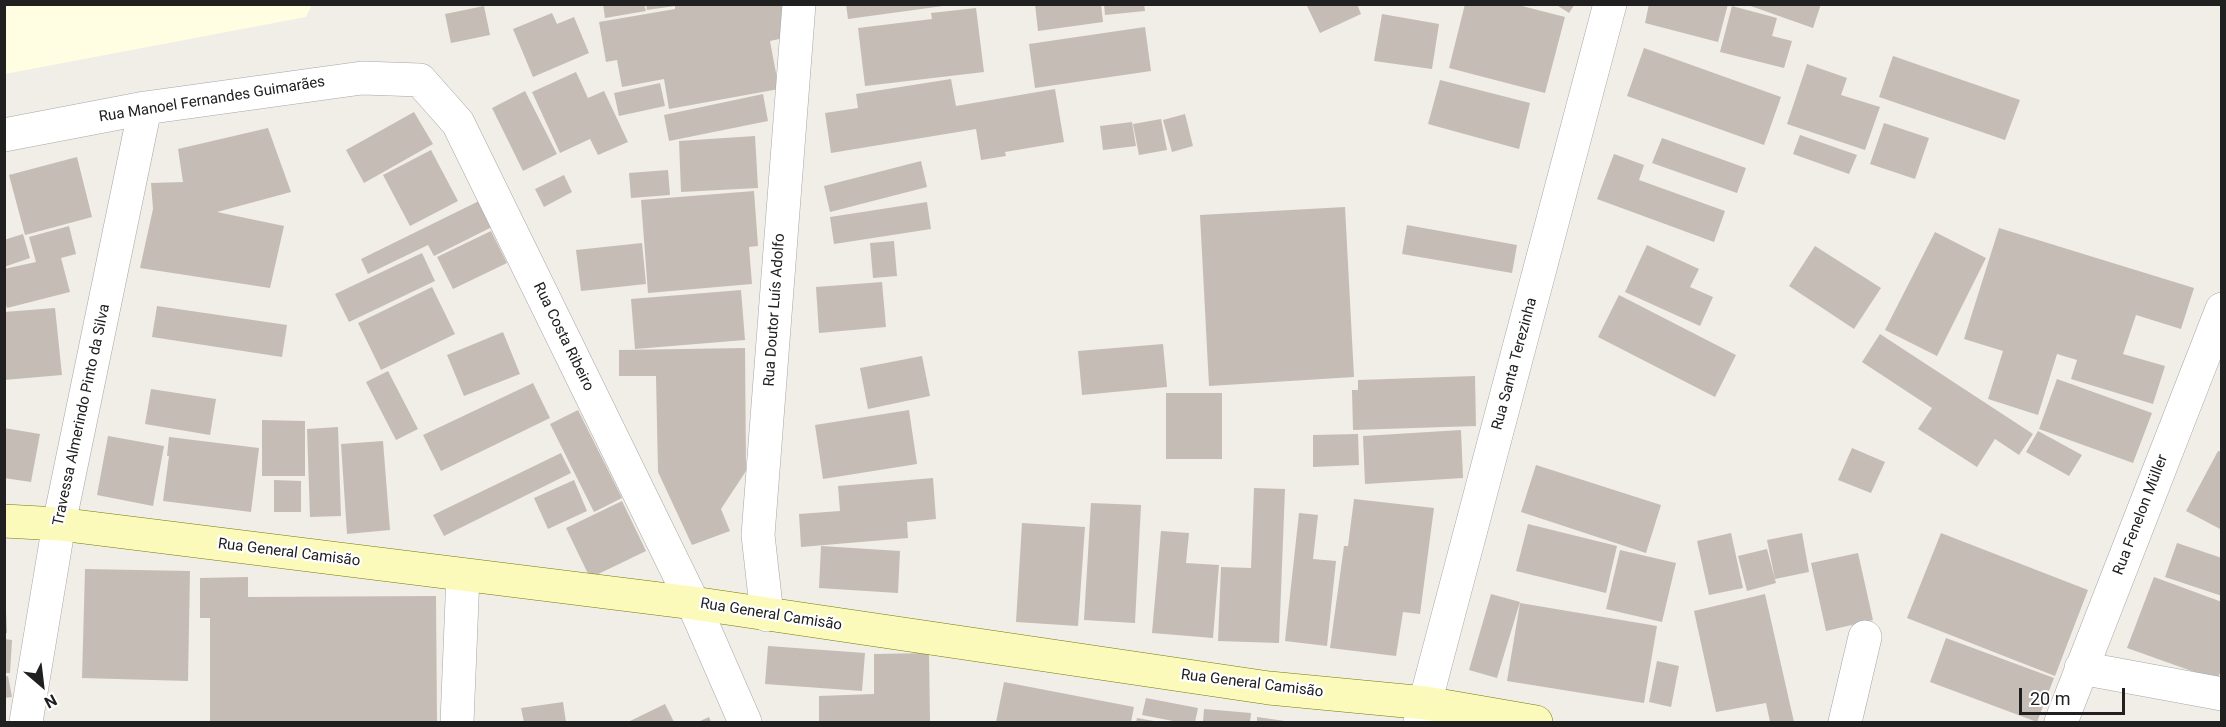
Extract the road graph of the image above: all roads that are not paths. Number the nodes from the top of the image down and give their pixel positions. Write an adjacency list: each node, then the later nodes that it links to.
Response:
1 (799, 4): 11 (street, Rua Doutor Luís Adolfo)
2 (1610, 4): 15 (street, Rua Santa Terezinha)
3 (420, 80): 4 (street, Rua Manoel Fernandes Guimarães); 10 (street, Rua Costa Ribeiro)
4 (145, 108): 5 (street, Rua Manoel Fernandes Guimarães); 8 (street, Travessa Almerindo Pinto da Silva)
5 (4, 135)
6 (2222, 309): 13 (street, Rua Fenelon Müller)
7 (4, 520): 8 (street, Rua General Camisão)
8 (59, 524): 9 (street, Rua General Camisão); 16 (street, Travessa Almerindo Pinto da Silva)
9 (463, 575): 10 (street, Rua General Camisão); 17 (street)
10 (693, 603): 11 (street, Rua General Camisão); 18 (street, Rua Costa Ribeiro)
11 (767, 615): 15 (street, Rua General Camisão)
12 (1865, 637): 20 (street)
13 (2081, 668): 14 (street); 21 (street, Rua Fenelon Müller)
14 (2222, 693)
15 (1423, 713): 19 (street, Rua General Camisão)
16 (26, 723)
17 (457, 723)
18 (745, 723)
19 (1536, 723)
20 (1845, 723)
21 (2061, 723)

